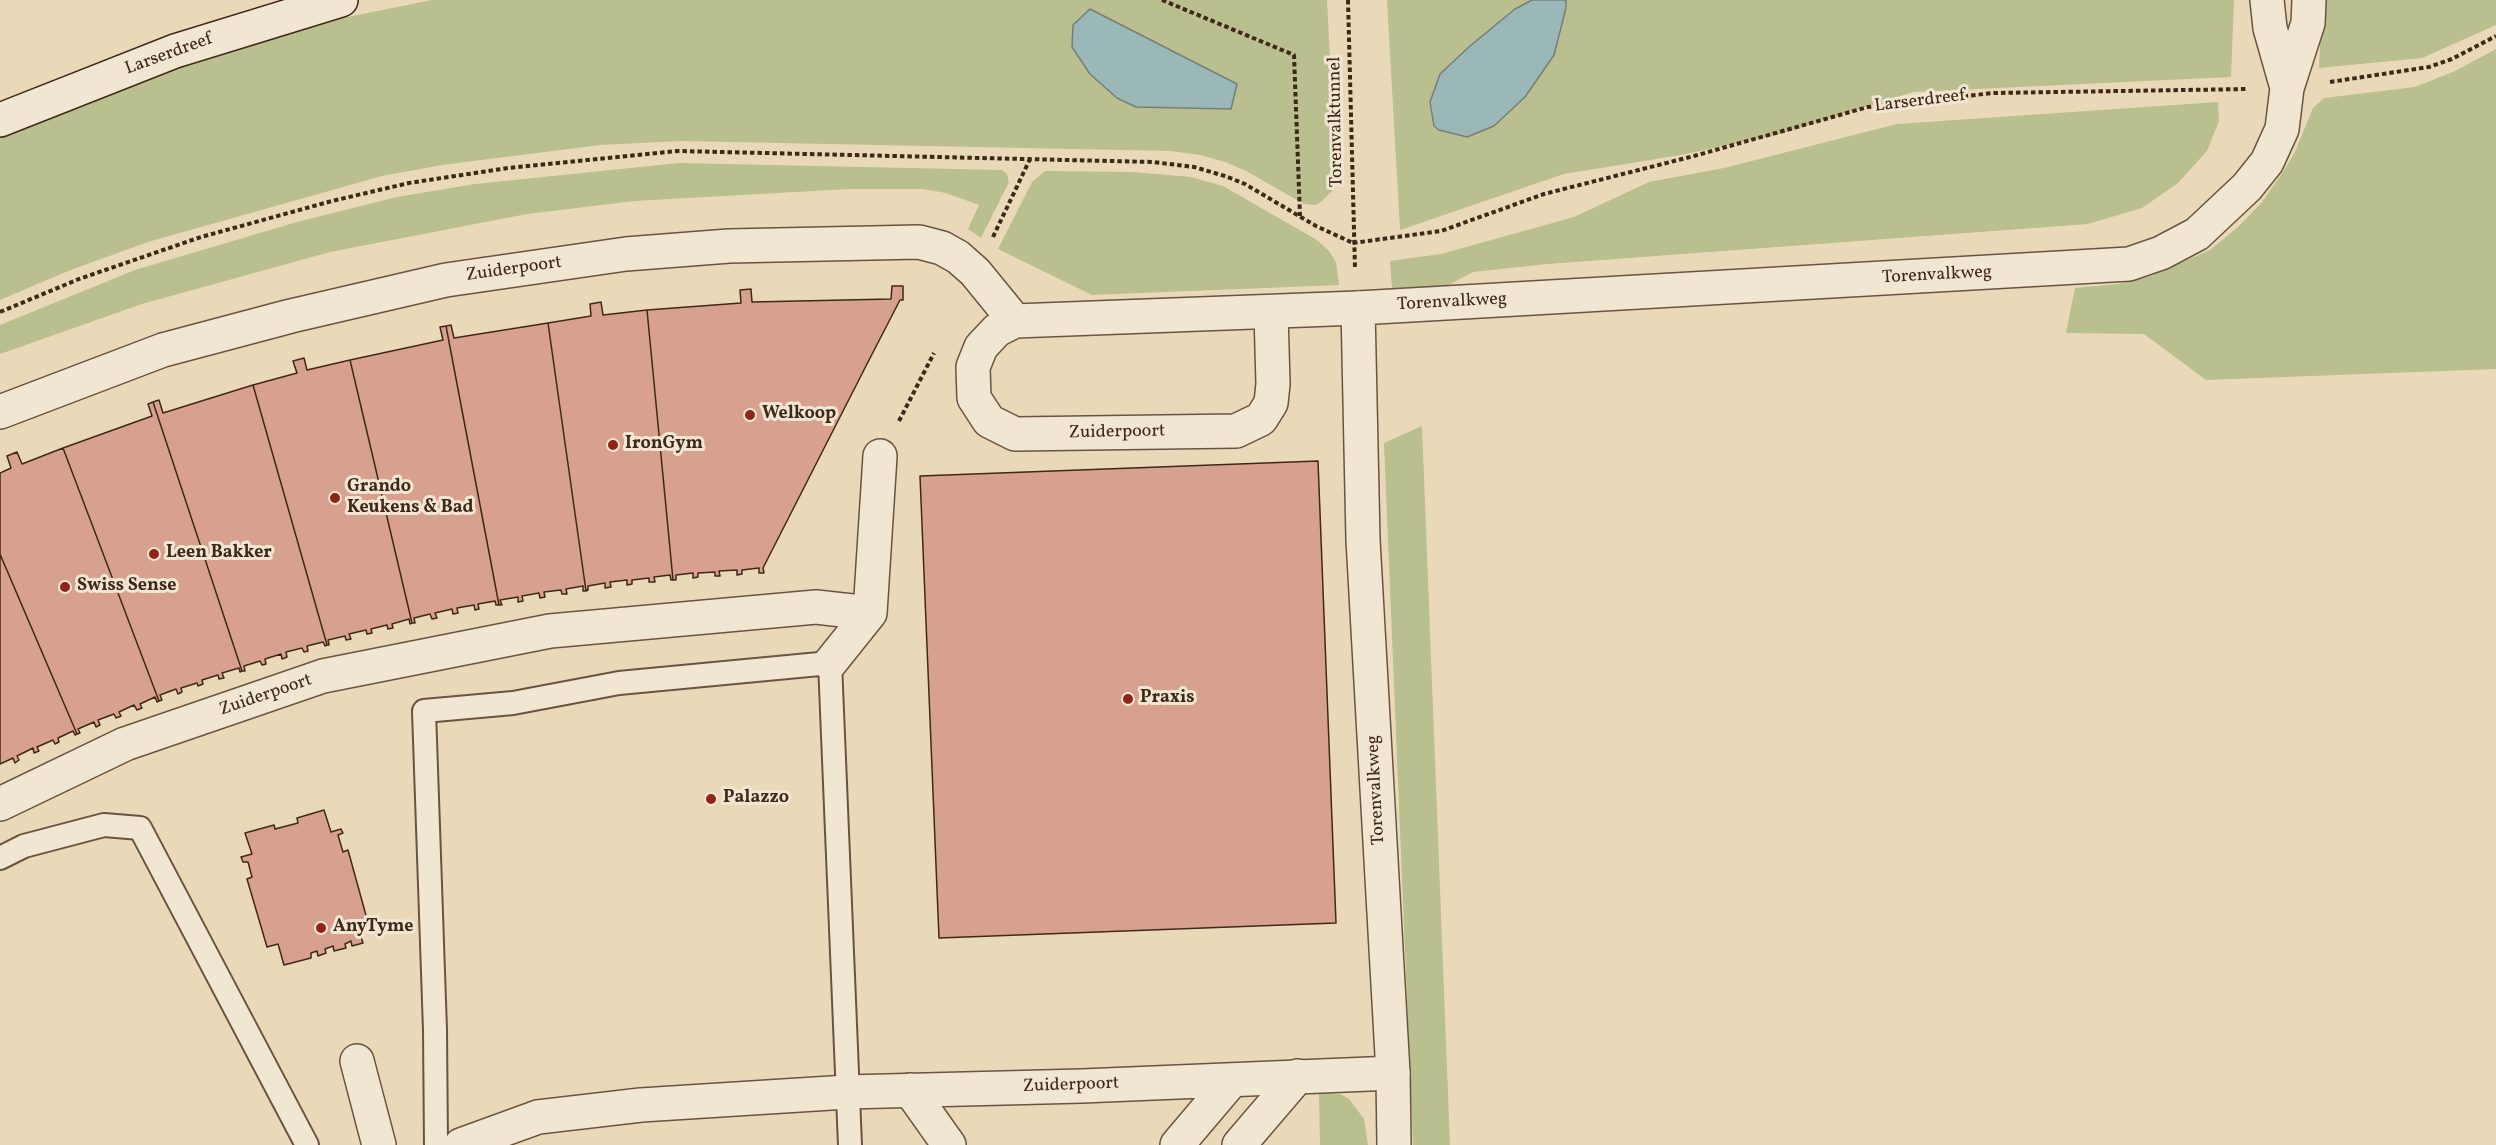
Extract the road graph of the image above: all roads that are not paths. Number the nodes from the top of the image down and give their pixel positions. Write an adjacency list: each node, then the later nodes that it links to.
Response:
1 (341, 0): 5 (street, Larserdreef)
2 (2267, 0): 4 (street, Torenvalkweg)
3 (2309, 0): 4 (street, Torenvalkweg)
4 (2287, 88): 6 (street, Torenvalkweg)
5 (0, 120)
6 (1358, 308): 7 (street); 16 (street, Torenvalkweg)
7 (1271, 313): 8 (street); 8 (street, Zuiderpoort)
8 (1015, 321): 9 (street, Zuiderpoort)
9 (0, 412)
10 (880, 456): 11 (street)
11 (870, 613): 12 (street); 13 (street, Zuiderpoort)
12 (830, 663): 20 (lane); 24 (lane)
13 (0, 804)
14 (0, 858): 22 (lane)
15 (357, 1061): 23 (street)
16 (1393, 1073): 17 (street, Zuiderpoort); 30 (street, Torenvalkweg)
17 (1298, 1076): 18 (street, Zuiderpoort); 29 (street)
18 (1232, 1080): 19 (street, Zuiderpoort); 28 (street)
19 (910, 1090): 20 (street, Zuiderpoort); 27 (street)
20 (847, 1092): 21 (street, Zuiderpoort); 26 (lane)
21 (539, 1131): 25 (street, Zuiderpoort)
22 (308, 1145)
23 (379, 1145)
24 (435, 1145)
25 (461, 1145)
26 (850, 1145)
27 (949, 1145)
28 (1177, 1145)
29 (1239, 1145)
30 (1394, 1145)

